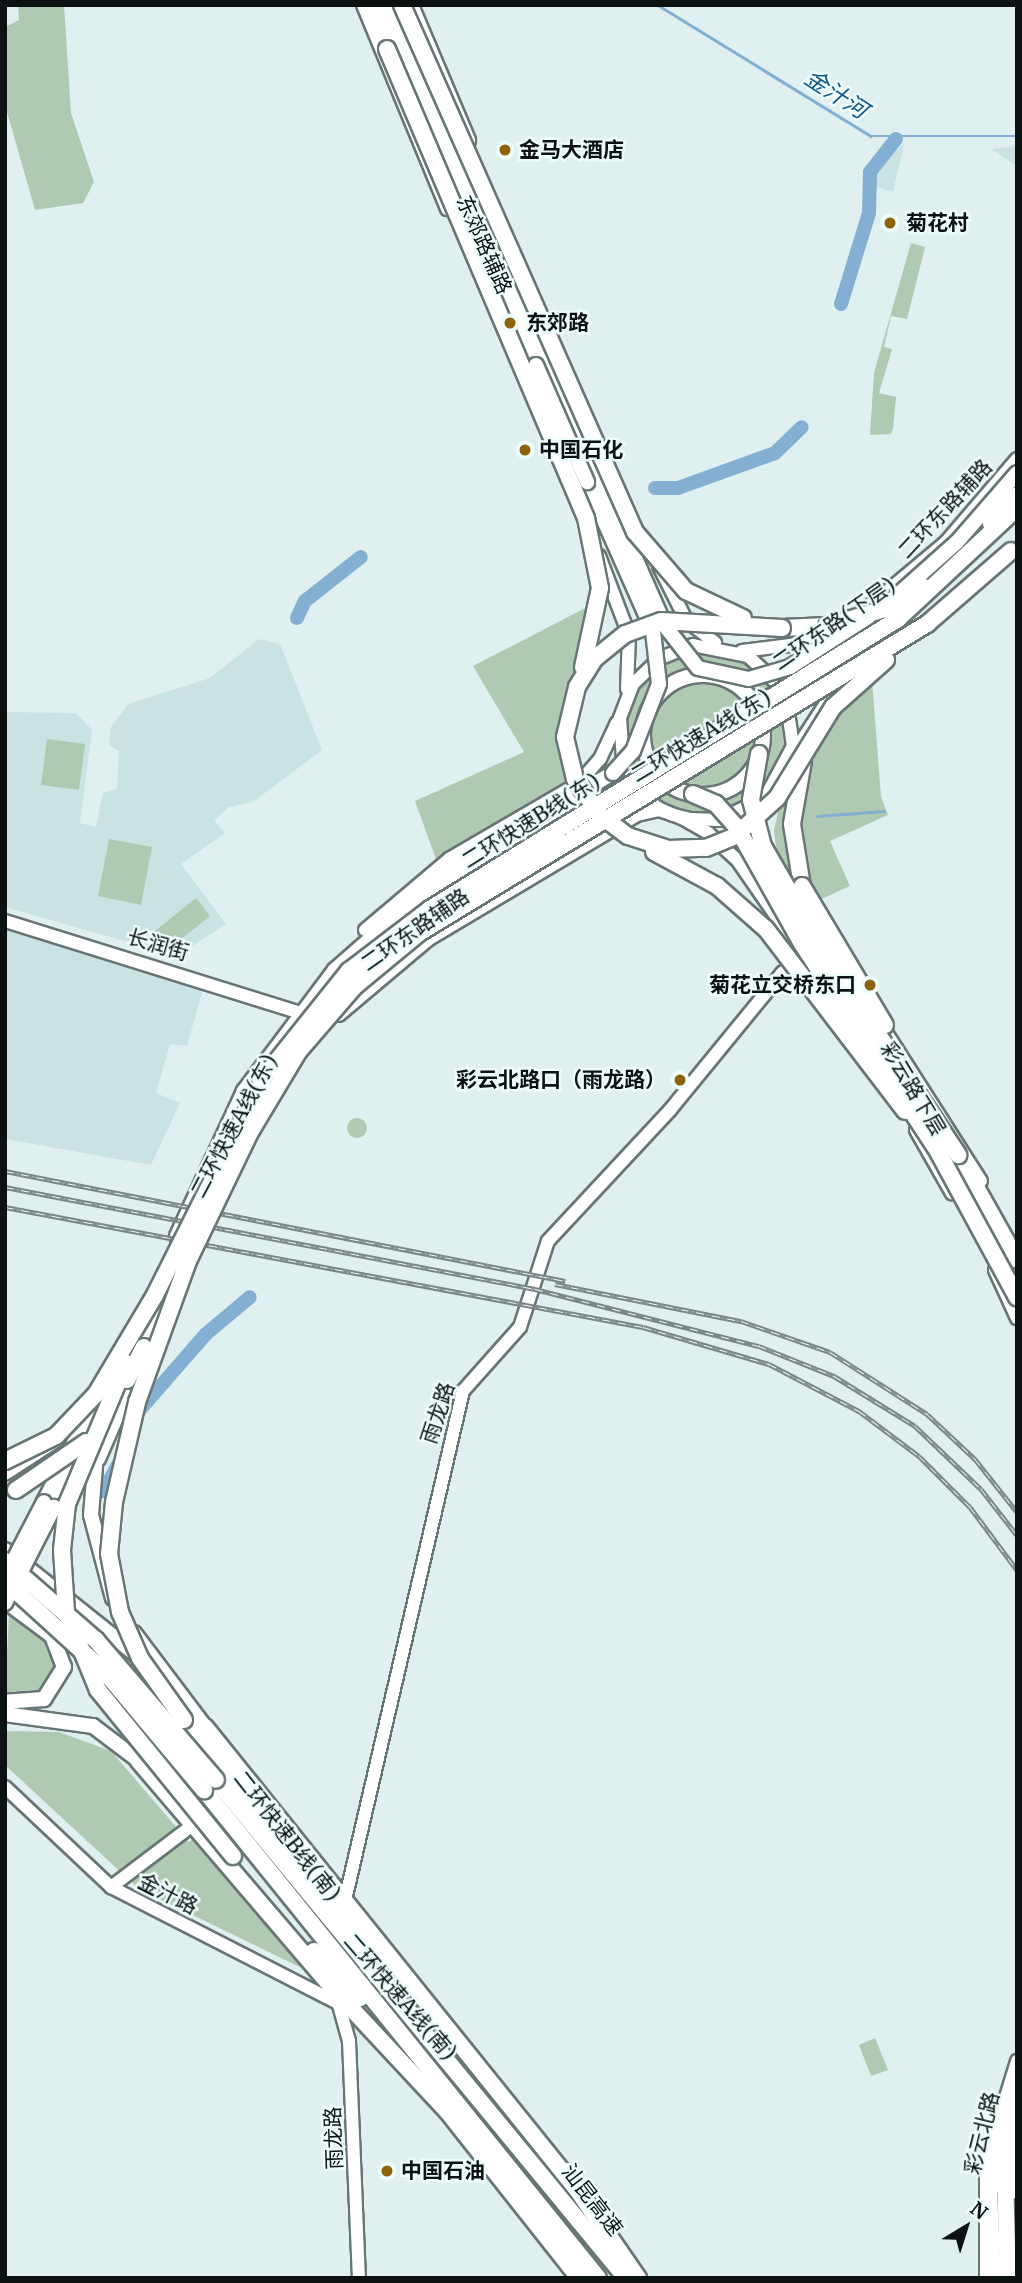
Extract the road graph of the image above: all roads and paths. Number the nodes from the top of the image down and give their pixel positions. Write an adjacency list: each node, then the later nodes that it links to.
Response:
1 (363, 5): 9 (main road, 东郊路辅路)
2 (369, 5): 7 (main road)
3 (379, 5): 8 (main road)
4 (391, 5): 13 (main road)
5 (402, 5): 21 (highway, bridge)
6 (412, 5): 23 (main road, 东郊路辅路)
7 (387, 49): 25 (highway, bridge)
8 (536, 365): 9 (main road); 13 (main road, bridge)
9 (534, 407): 12 (main road, 东郊路辅路)
10 (1017, 459): 23 (main road, 二环东路辅路)
11 (1017, 473): 18 (main road, bridge)
12 (566, 478): 13 (main road); 26 (main road, 东郊路辅路)
13 (593, 479): 22 (main road)
14 (1017, 494): 16 (main road, 二环东路(下层), bridge)
15 (1013, 513): 21 (highway, bridge); 38 (main road, 二环东路(下层), bridge); 47 (highway, 二环快速B线(东), bridge)
16 (984, 530): 18 (main road, bridge); 19 (main road, 二环东路(下层), bridge)
17 (1017, 543): 20 (highway, 二环快速A线(东), bridge); 30 (main road)
18 (935, 563): 19 (main road, bridge); 24 (main road, bridge)
19 (903, 604): 38 (main road, 二环东路(下层), bridge)
20 (927, 624): 28 (highway, bridge); 46 (highway, 二环快速A线(东), bridge)
21 (782, 628): 25 (highway, bridge)
22 (659, 629): 24 (main road, bridge); 27 (main road, bridge)
23 (729, 649): 26 (main road); 30 (main road)
24 (715, 676): 27 (main road, bridge); 29 (main road, bridge)
25 (577, 687): 33 (highway, bridge)
26 (623, 705): 32 (main road); 35 (main road, 二环东路辅路)
27 (649, 709): 31 (main road, bridge); 35 (main road, bridge)
28 (808, 746): 33 (highway, bridge); 43 (highway, bridge)
29 (759, 754): 31 (main road, bridge); 43 (highway, bridge)
30 (786, 768): 32 (main road); 36 (main road, 彩云路下层)
31 (693, 794): 43 (highway, bridge)
32 (674, 815): 37 (main road, 彩云路下层); 39 (main road, 二环东路辅路)
33 (612, 826): 43 (highway, bridge)
34 (5, 921): 40 (main road, 长润街)
35 (365, 930): 40 (main road)
36 (825, 942): 37 (main road, 雨龙路); 44 (main road, 彩云路下层)
37 (804, 956): 48 (main road, 彩云路下层); 70 (main road, 雨龙路)
38 (339, 974): 40 (main road, 二环东路(下层)); 41 (main road, 二环东路(下层))
39 (345, 1009): 42 (main road); 54 (main road, 二环东路辅路)
40 (294, 1010): 41 (main road)
41 (266, 1067): 42 (main road, 二环东路(下层)); 50 (main road, 二环东路(下层))
42 (261, 1084): 50 (main road, 二环东路(下层))
43 (951, 1159): 45 (highway); 48 (highway, bridge)
44 (1017, 1249)
45 (1017, 1260)
46 (188, 1262): 53 (highway, bridge); 73 (highway, bridge)
47 (170, 1265): 51 (highway, bridge); 68 (highway, bridge)
48 (1013, 1295): 49 (main road, 彩云路下层)
49 (1017, 1318)
50 (137, 1331): 52 (main road); 54 (main road); 55 (main road)
51 (5, 1461)
52 (5, 1472)
53 (5, 1494)
54 (90, 1501): 62 (main road)
55 (49, 1504): 58 (main road, bridge); 59 (main road, bridge)
56 (5, 1550): 62 (main road)
57 (5, 1561): 66 (highway, 二环快速B线(南), bridge)
58 (5, 1581): 63 (main road); 66 (highway, 二环快速A线(南), bridge)
59 (5, 1602): 60 (main road)
60 (5, 1702)
61 (5, 1714): 64 (main road)
62 (205, 1727): 85 (highway)
63 (153, 1748): 68 (highway)
64 (138, 1760): 68 (highway)
65 (5, 1787): 69 (main road, 金汁路)
66 (238, 1821): 73 (highway, 二环快速B线(南)); 75 (highway, 二环快速A线(南))
67 (186, 1830): 69 (main road)
68 (229, 1859): 75 (highway); 82 (highway)
69 (111, 1888): 71 (main road, 金汁路)
70 (346, 1896)
71 (336, 2000): 81 (main road, 雨龙路)
72 (1017, 2062): 86 (main road)
73 (458, 2067): 77 (highway, 二环快速B线(南))
74 (1017, 2083): 87 (highway, 彩云北路)
75 (460, 2099): 79 (highway, 二环快速A线(南))
76 (1017, 2127): 88 (highway, 彩云北路)
77 (524, 2148): 84 (highway, 汕昆高速)
78 (1017, 2160): 80 (main road)
79 (510, 2161): 83 (highway, 汕昆高速)
80 (1017, 2276)
81 (359, 2278)
82 (579, 2278)
83 (598, 2278)
84 (626, 2278)
85 (638, 2278)
86 (986, 2278)
87 (993, 2278)
88 (1008, 2278)

